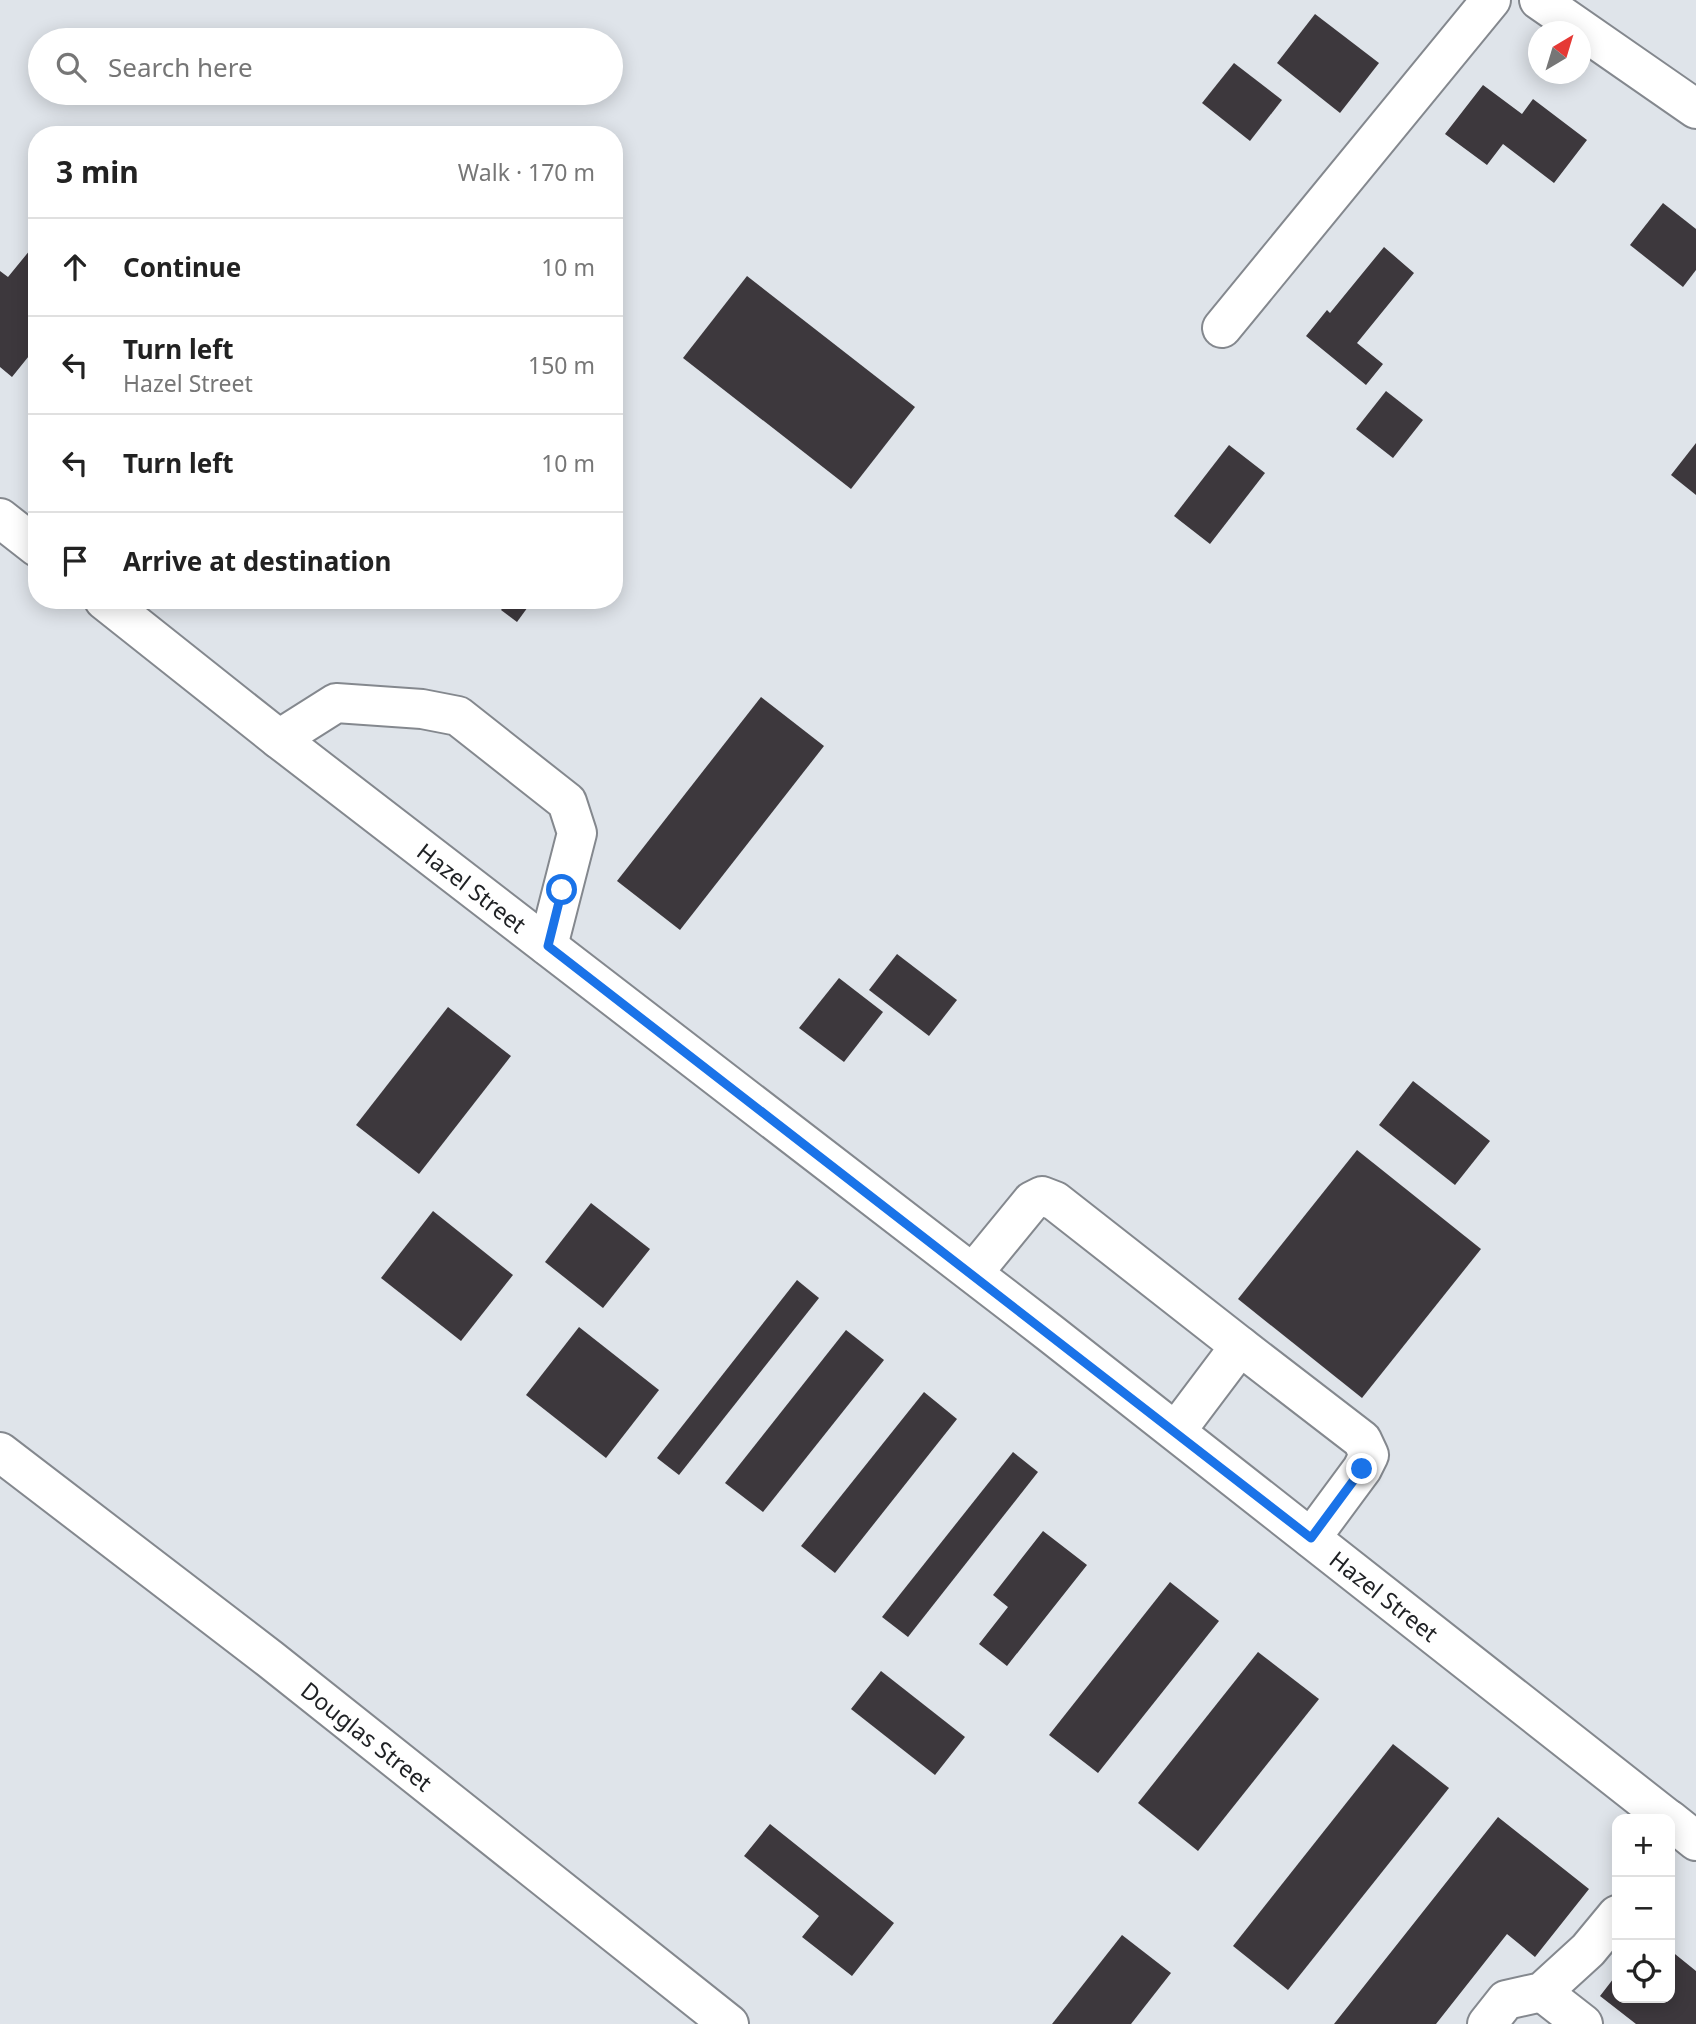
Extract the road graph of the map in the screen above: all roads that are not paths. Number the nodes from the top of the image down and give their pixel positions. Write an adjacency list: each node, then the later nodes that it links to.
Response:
1 (1491, 0): 4 (street)
2 (1539, 0): 3 (street)
3 (1696, 109)
4 (1222, 328)
5 (0, 517): 6 (street)
6 (28, 540)
7 (115, 609): 8 (street, Hazel Street)
8 (279, 739): 9 (street, Hazel Street); 9 (street)
9 (548, 946): 10 (street, Hazel Street)
10 (972, 1273): 11 (street); 12 (street, Hazel Street)
11 (1240, 1346): 12 (street); 14 (street)
12 (1176, 1431): 14 (street, Hazel Street)
13 (0, 1452): 18 (street, Douglas Street)
14 (1311, 1538): 15 (street, Hazel Street)
15 (1678, 1833)
16 (1612, 1921): 17 (street)
17 (1542, 1992): 19 (street); 20 (street)
18 (729, 2024)
19 (1487, 2024)
20 (1583, 2024)

